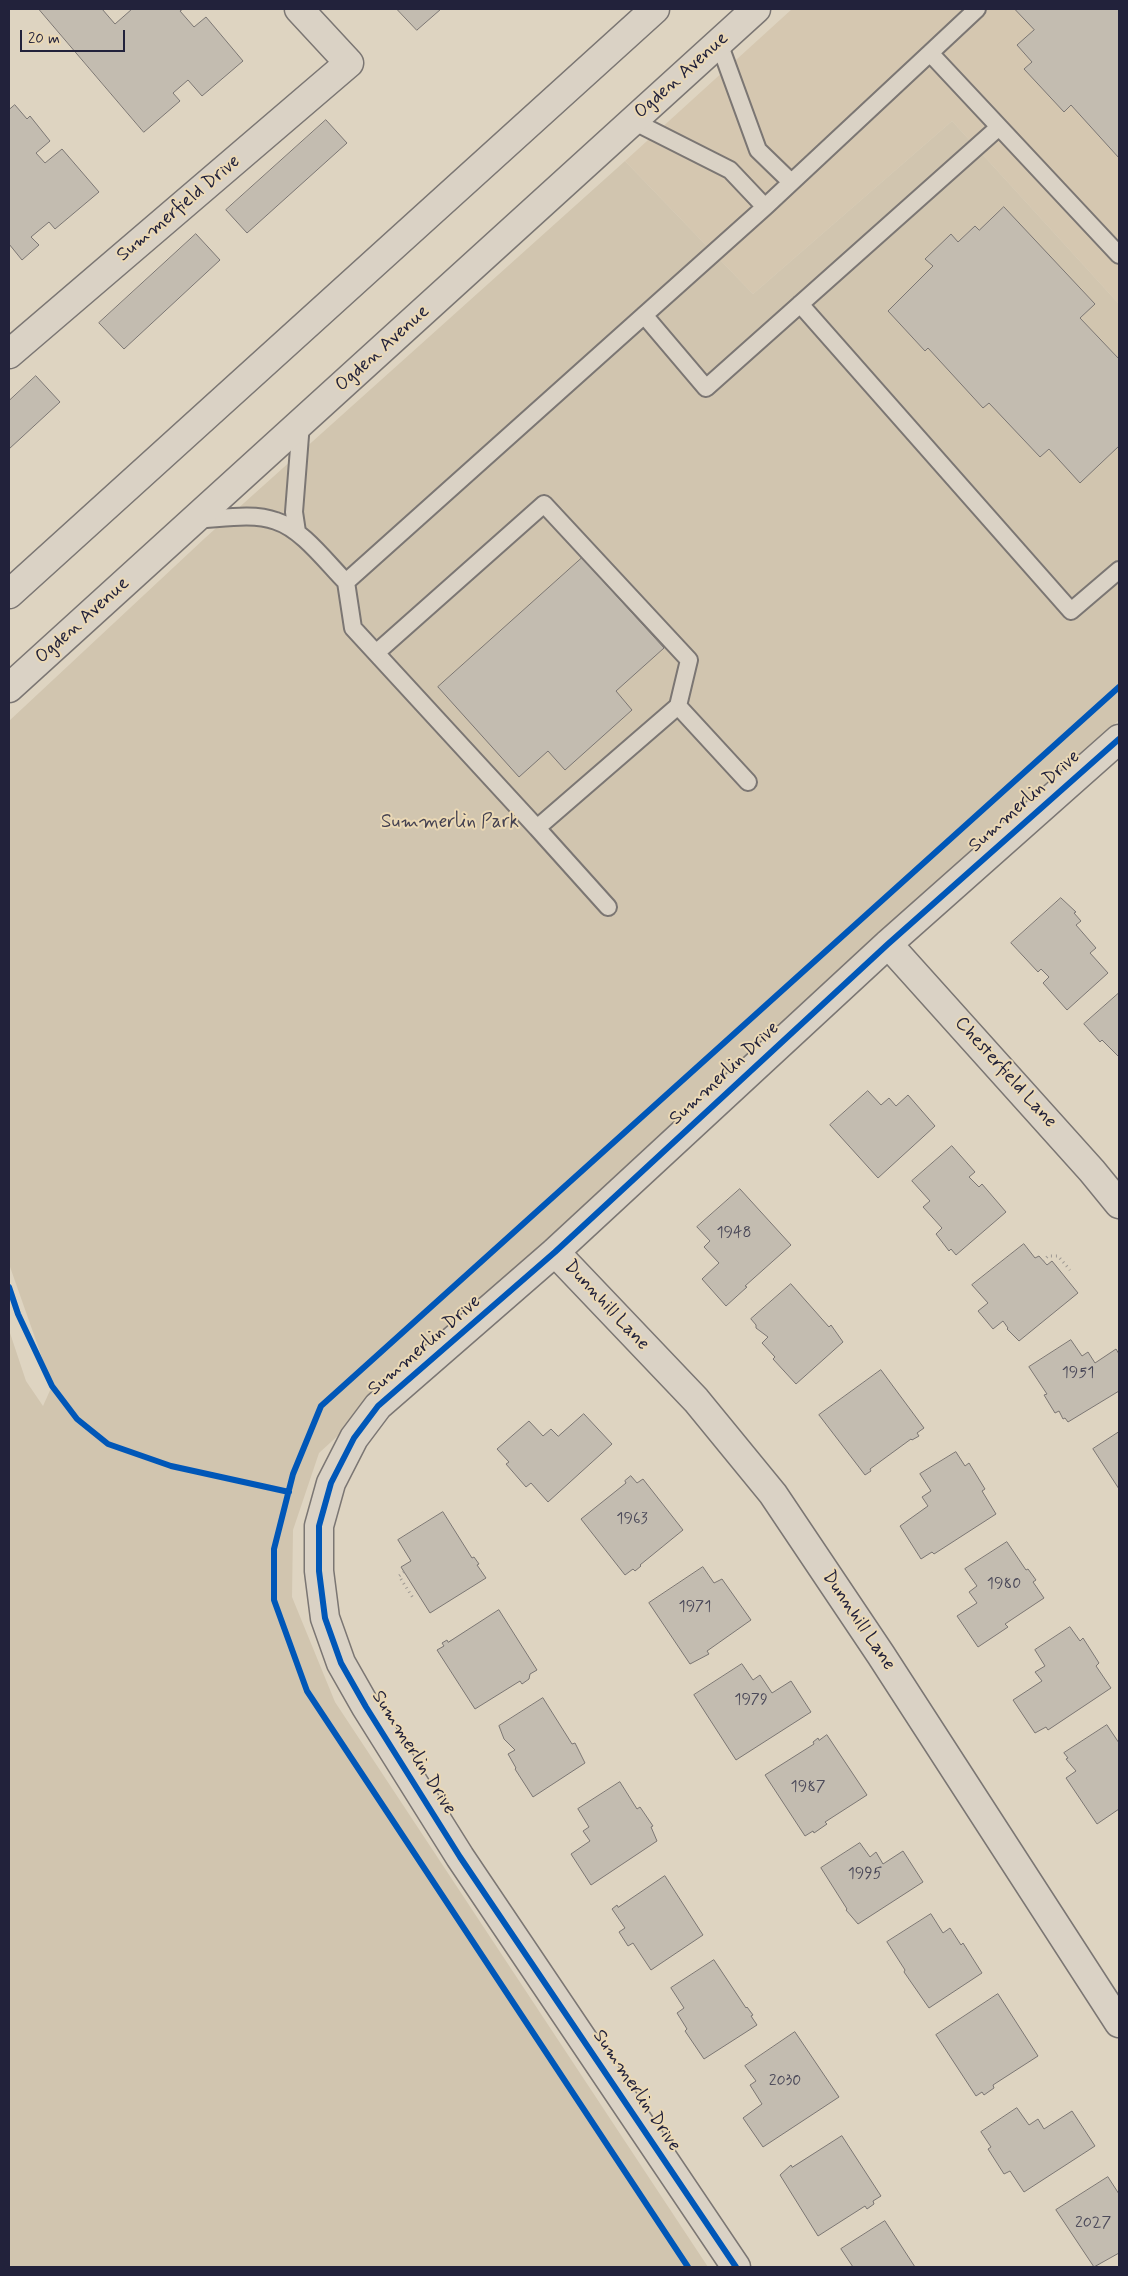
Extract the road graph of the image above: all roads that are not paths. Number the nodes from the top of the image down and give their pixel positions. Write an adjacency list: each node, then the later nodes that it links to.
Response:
1 (298, 9): 14 (street, Summerfield Drive)
2 (655, 9): 20 (street)
3 (756, 9): 5 (street, Ogden Avenue)
4 (977, 9): 6 (lane)
5 (719, 43): 7 (street, Ogden Avenue); 9 (lane)
6 (930, 53): 8 (lane); 9 (lane)
7 (633, 121): 10 (lane); 15 (street, Ogden Avenue)
8 (999, 127): 11 (lane); 12 (lane)
9 (790, 182): 10 (lane)
10 (765, 207): 13 (lane)
11 (1119, 255)
12 (800, 304): 13 (lane); 18 (lane)
13 (644, 315): 19 (lane)
14 (9, 354)
15 (301, 423): 16 (street, Ogden Avenue); 17 (lane)
16 (194, 520): 17 (lane); 22 (street, Ogden Avenue)
17 (297, 532): 19 (lane)
18 (1119, 570)
19 (346, 582): 21 (lane)
20 (9, 594)
21 (376, 654): 23 (lane); 26 (lane)
22 (9, 688)
23 (678, 706): 25 (lane); 26 (lane)
24 (1119, 739): 28 (street, Summerlin Drive)
25 (748, 782)
26 (537, 828): 27 (lane)
27 (608, 907)
28 (888, 944): 29 (street, Chesterfield Lane); 30 (street, Summerlin Drive)
29 (1119, 1204)
30 (555, 1252): 31 (street, Dunnhill Lane); 32 (street, Summerlin Drive)
31 (1119, 2023)
32 (736, 2267)

